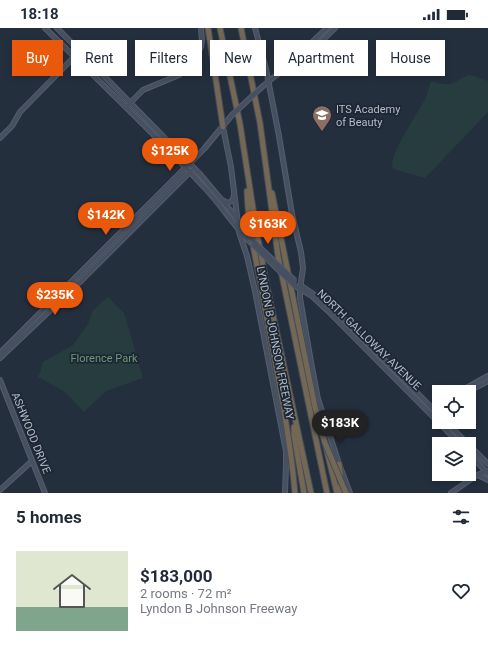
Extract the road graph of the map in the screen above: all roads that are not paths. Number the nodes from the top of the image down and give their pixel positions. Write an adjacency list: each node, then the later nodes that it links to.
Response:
1 (45, 28): 14 (main road, NORTH GALLOWAY AVENUE)
2 (57, 28): 13 (main road, NORTH GALLOWAY AVENUE)
3 (201, 28): 22 (main road)
4 (208, 28): 24 (highway)
5 (220, 28): 31 (highway, LYNDON B JOHNSON FREEWAY)
6 (242, 28): 32 (highway, LYNDON B JOHNSON FREEWAY)
7 (255, 28): 10 (main road)
8 (327, 28): 11 (main road)
9 (335, 28): 12 (main road)
10 (258, 40)
11 (315, 40)
12 (323, 40)
13 (71, 42)
14 (71, 53)
15 (71, 61): 27 (main road)
16 (266, 69): 17 (main road); 21 (main road)
17 (274, 72)
18 (94, 76): 23 (main road, NORTH GALLOWAY AVENUE)
19 (105, 76): 22 (main road, NORTH GALLOWAY AVENUE)
20 (275, 76): 21 (main road)
21 (268, 81): 24 (main road, bridge); 39 (main road)
22 (130, 102): 23 (main road); 25 (main road, NORTH GALLOWAY AVENUE)
23 (126, 107): 26 (main road, NORTH GALLOWAY AVENUE)
24 (223, 127): 28 (main road); 33 (main road, LYNDON B JOHNSON FREEWAY)
25 (156, 129): 26 (main road); 28 (main road, NORTH GALLOWAY AVENUE)
26 (151, 133): 28 (main road, NORTH GALLOWAY AVENUE)
27 (0, 138)
28 (188, 166): 29 (main road, NORTH GALLOWAY AVENUE); 30 (main road, NORTH GALLOWAY AVENUE); 42 (main road)
29 (194, 168): 30 (main road); 34 (main road, NORTH GALLOWAY AVENUE)
30 (190, 172): 36 (main road, NORTH GALLOWAY AVENUE); 43 (main road)
31 (247, 174): 51 (highway, LYNDON B JOHNSON FREEWAY); 62 (highway)
32 (269, 181): 54 (highway); 73 (highway, LYNDON B JOHNSON FREEWAY)
33 (234, 189): 34 (main road); 35 (main road, LYNDON B JOHNSON FREEWAY)
34 (220, 198): 35 (main road, NORTH GALLOWAY AVENUE)
35 (238, 222): 36 (main road, LYNDON B JOHNSON FREEWAY); 37 (main road, NORTH GALLOWAY AVENUE)
36 (240, 232): 37 (main road, NORTH GALLOWAY AVENUE); 38 (main road, LYNDON B JOHNSON FREEWAY)
37 (251, 242): 38 (main road); 39 (main road, NORTH GALLOWAY AVENUE, bridge); 39 (main road, NORTH GALLOWAY AVENUE, bridge)
38 (245, 247): 55 (main road, LYNDON B JOHNSON FREEWAY)
39 (298, 287): 40 (main road, NORTH GALLOWAY AVENUE); 41 (main road); 49 (main road, NORTH GALLOWAY AVENUE)
40 (306, 292): 41 (main road); 50 (main road, NORTH GALLOWAY AVENUE)
41 (300, 298): 59 (main road)
42 (0, 353)
43 (0, 358)
44 (488, 376): 47 (main road)
45 (0, 380): 58 (main road, ASHWOOD DRIVE)
46 (488, 381): 48 (main road)
47 (475, 385)
48 (476, 386)
49 (432, 409)
50 (432, 409)
51 (294, 420): 71 (highway); 72 (highway, LYNDON B JOHNSON FREEWAY)
52 (453, 429): 53 (main road)
53 (461, 437)
54 (325, 443): 74 (highway, bridge); 75 (highway, bridge)
55 (286, 451): 67 (main road, LYNDON B JOHNSON FREEWAY); 70 (highway)
56 (476, 453): 60 (main road)
57 (476, 460): 61 (main road)
58 (32, 461): 65 (main road); 66 (main road, ASHWOOD DRIVE)
59 (339, 464): 74 (highway); 76 (main road)
60 (488, 464)
61 (487, 472): 63 (main road)
62 (293, 473): 68 (highway, bridge); 69 (highway, bridge)
63 (478, 475): 64 (main road); 77 (main road)
64 (488, 480)
65 (0, 490)
66 (45, 493)
67 (285, 493)
68 (291, 493)
69 (295, 493)
70 (298, 493)
71 (304, 493)
72 (311, 493)
73 (328, 493)
74 (339, 493)
75 (346, 493)
76 (350, 493)
77 (450, 493)

